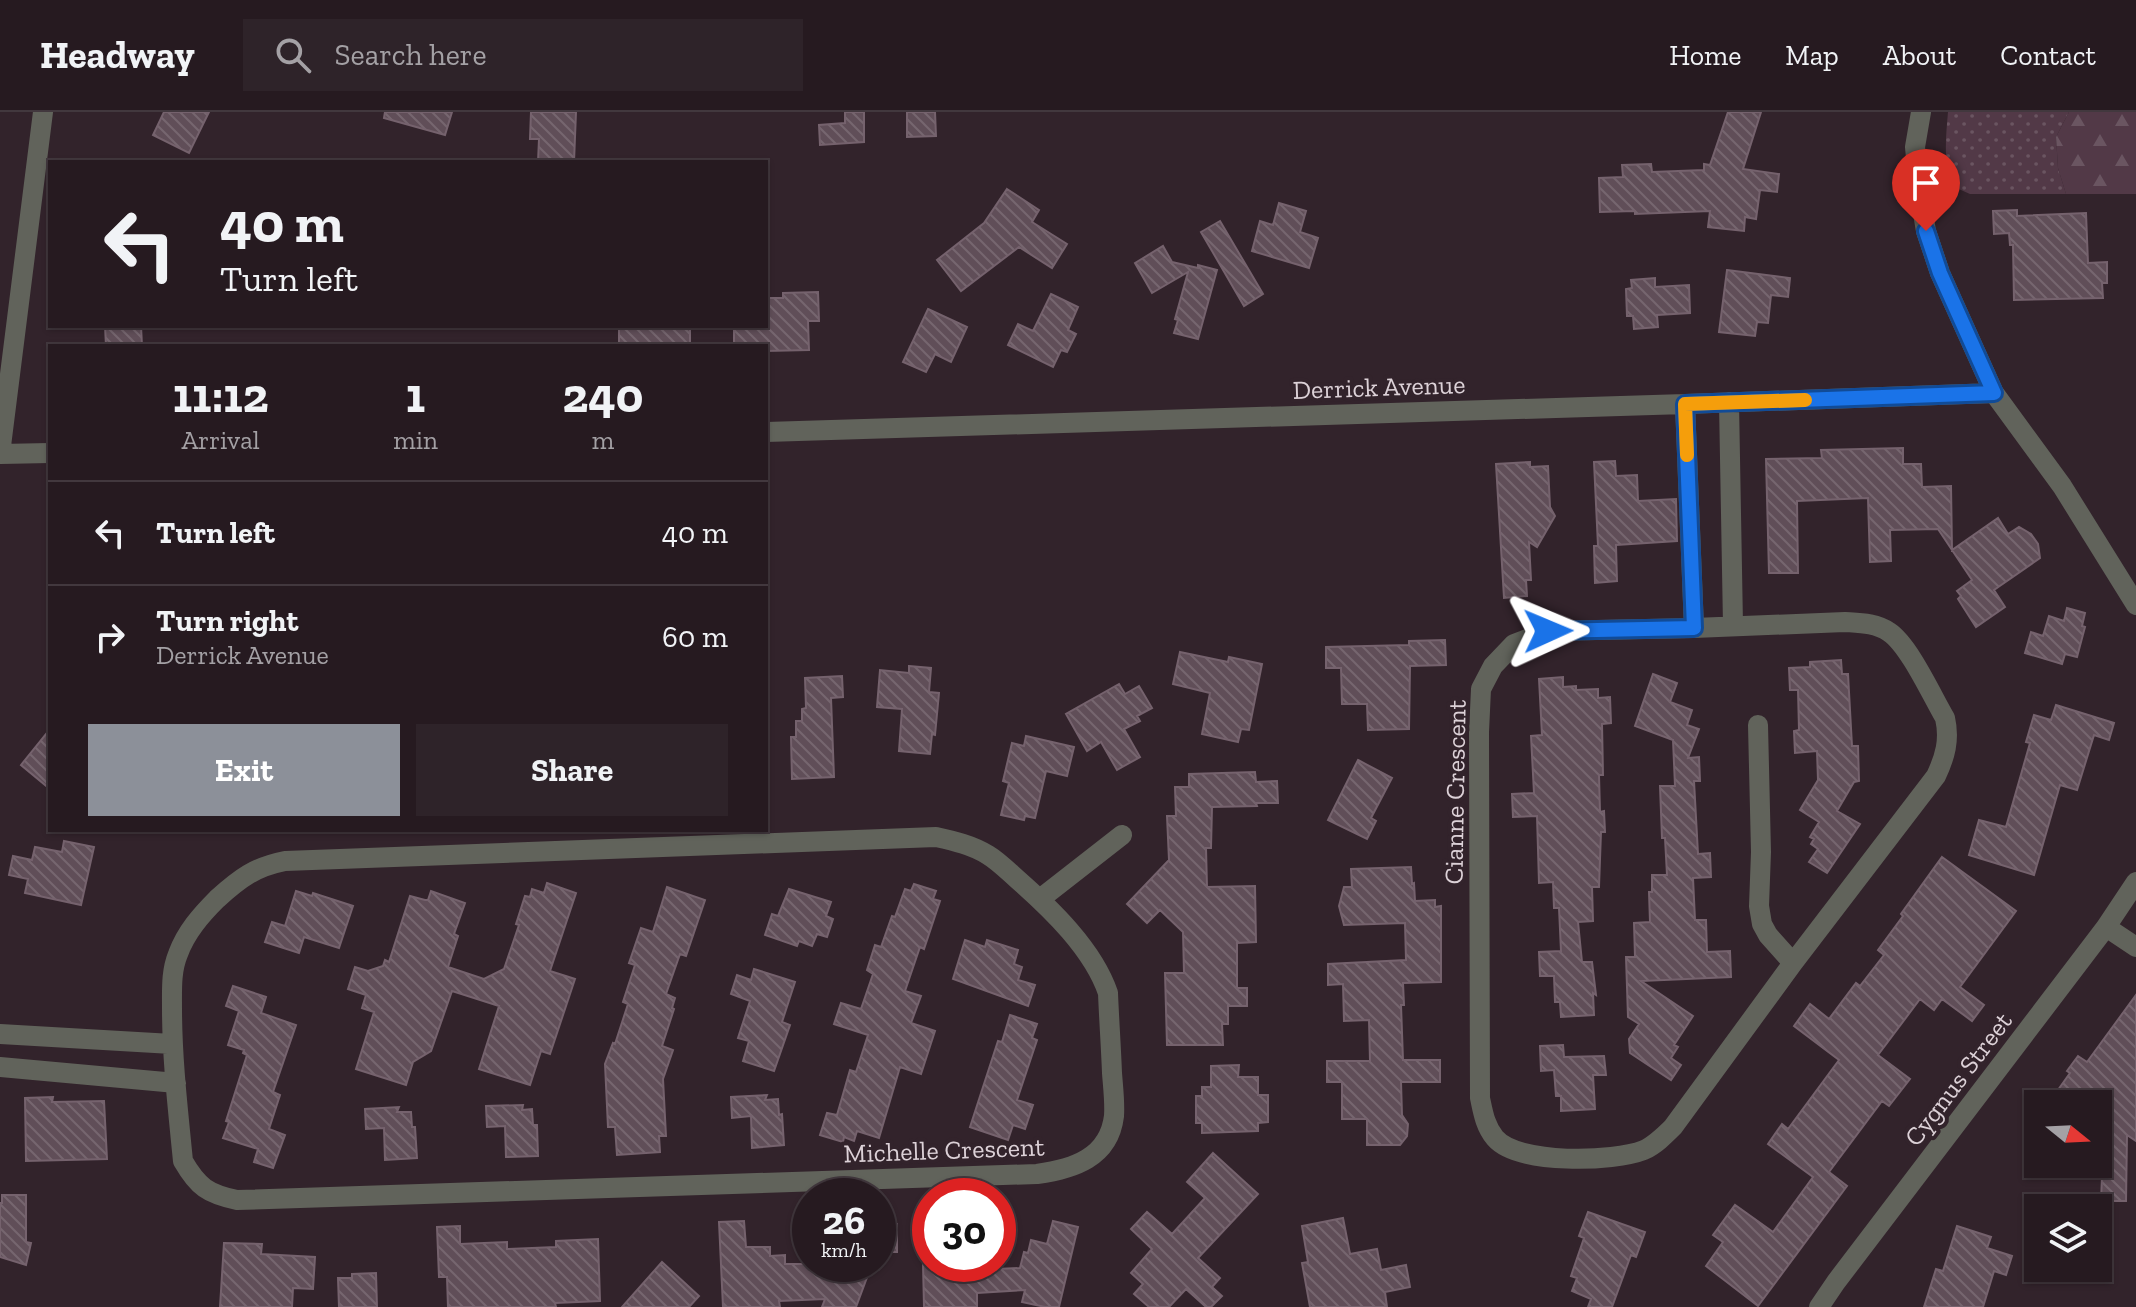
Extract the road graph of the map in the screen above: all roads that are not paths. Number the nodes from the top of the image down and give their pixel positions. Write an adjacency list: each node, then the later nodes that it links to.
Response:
1 (43, 112): 8 (street)
2 (1921, 112): 3 (street)
3 (1994, 393): 4 (street, Derrick Avenue); 9 (street)
4 (1729, 402): 5 (street, Derrick Avenue); 10 (street)
5 (1685, 404): 6 (street, Derrick Avenue); 11 (street)
6 (768, 432)
7 (48, 453): 8 (street)
8 (0, 454)
9 (2136, 605)
10 (1733, 625): 11 (street, Cianne Crescent); 18 (street, Cianne Crescent)
11 (1694, 628): 18 (street, Cianne Crescent)
12 (1758, 725): 18 (street)
13 (1122, 835): 15 (street)
14 (2133, 893): 16 (street, Cygnus Street)
15 (1040, 899): 20 (street, Michelle Crescent); 22 (street, Michelle Crescent)
16 (2106, 927): 17 (street); 23 (street, Cygnus Street)
17 (2136, 947)
18 (1793, 963)
19 (0, 1034): 20 (street)
20 (172, 1044): 22 (street, Michelle Crescent)
21 (0, 1067): 22 (street)
22 (176, 1083)
23 (1819, 1307)

